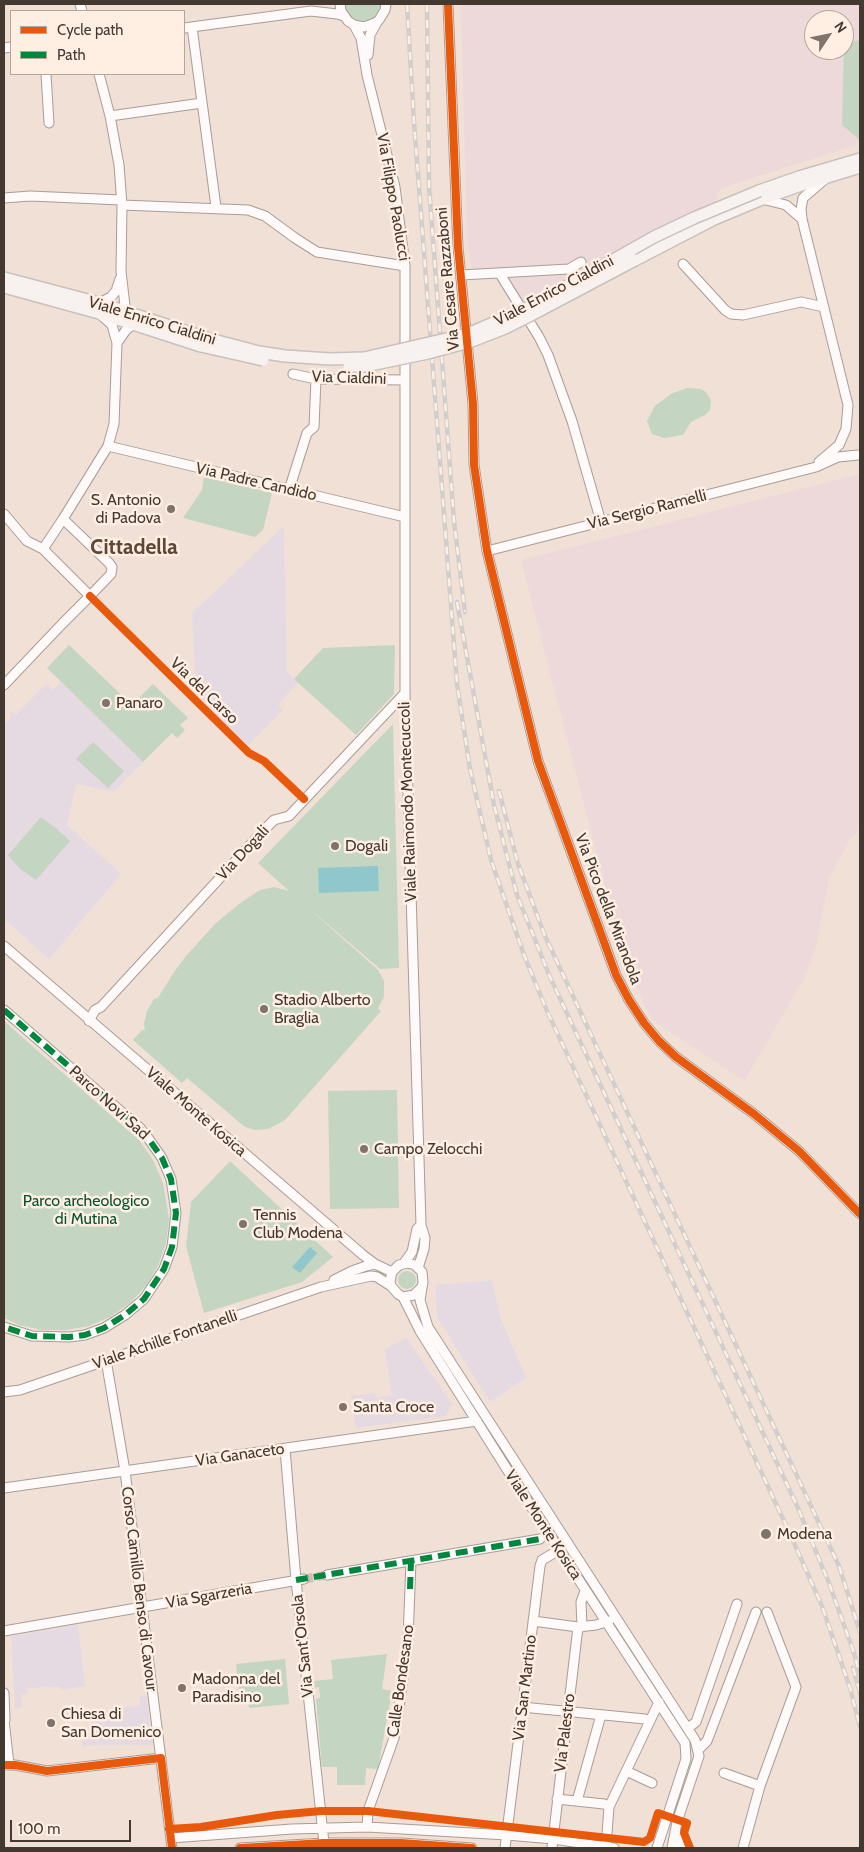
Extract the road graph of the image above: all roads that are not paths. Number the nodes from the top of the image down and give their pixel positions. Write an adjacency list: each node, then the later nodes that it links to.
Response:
1 (340, 4): 4 (street)
2 (386, 4): 5 (street, Via Filippo Paolucci)
3 (448, 4): 27 (street, Via Cesare Razzaboni)
4 (344, 16): 6 (street); 7 (street)
5 (378, 21): 6 (street); 10 (street, Via Filippo Paolucci)
6 (354, 25): 10 (street, Via Filippo Paolucci)
7 (188, 28): 11 (street)
8 (46, 75): 13 (street)
9 (99, 75): 12 (street)
10 (367, 75): 24 (street, Via Filippo Paolucci)
11 (202, 103): 12 (street); 20 (street)
12 (110, 116): 19 (street)
13 (49, 123)
14 (860, 159): 17 (main road, Viale Enrico Cialdini)
15 (860, 167): 16 (main road, Viale Enrico Cialdini)
16 (827, 177): 17 (main road, Viale Enrico Cialdini); 21 (street)
17 (761, 195): 21 (street); 34 (main road, Viale Enrico Cialdini, bridge)
18 (4, 198): 19 (street)
19 (122, 202): 20 (street); 25 (street)
20 (216, 207): 24 (street)
21 (802, 219): 29 (street)
22 (581, 262): 26 (street, Via Cesare Razzaboni)
23 (683, 264): 31 (street)
24 (405, 266): 38 (street, Via Filippo Paolucci)
25 (121, 271): 33 (street); 34 (street)
26 (500, 274): 27 (street, Via Cesare Razzaboni); 47 (street)
27 (461, 275): 49 (street, Via Cesare Razzaboni)
28 (4, 278): 33 (main road, Viale Enrico Cialdini)
29 (818, 284): 31 (street); 32 (street)
30 (4, 287): 33 (main road, Viale Enrico Cialdini)
31 (801, 302): 32 (street)
32 (824, 307): 39 (street)
33 (99, 308): 34 (main road, Viale Enrico Cialdini); 35 (street)
34 (131, 320): 35 (street)
35 (117, 343): 40 (street)
36 (293, 374): 37 (street, Via Cialdini)
37 (316, 379): 38 (street, Via Cialdini); 43 (street)
38 (406, 380): 45 (street, Viale Raimondo Montecuccoli)
39 (839, 445): 41 (street); 42 (street, Via Sergio Ramelli)
40 (108, 446): 43 (street, Via Padre Candido); 46 (street)
41 (859, 456): 42 (street, Via Sergio Ramelli)
42 (808, 469): 47 (street, Via Sergio Ramelli)
43 (289, 490): 45 (street, Via Padre Candido)
44 (4, 514): 48 (street)
45 (405, 517): 52 (street, Viale Raimondo Montecuccoli)
46 (63, 519): 48 (street); 50 (street)
47 (601, 522): 49 (street, Via Sergio Ramelli)
48 (43, 549): 50 (street)
49 (487, 552): 56 (street, Via Pico della Mirandola)
50 (90, 596): 51 (street)
51 (4, 685)
52 (405, 693): 55 (street, Via Dogali); 57 (street, Viale Raimondo Montecuccoli)
53 (4, 946): 55 (street, Viale Monte Kosica)
54 (4, 1010): 66 (street, Parco Novi Sad)
55 (89, 1021): 59 (street, Viale Monte Kosica)
56 (860, 1214)
57 (420, 1224): 58 (street, Viale Raimondo Montecuccoli); 60 (street, Viale Raimondo Montecuccoli)
58 (404, 1263): 60 (street); 61 (street)
59 (375, 1264): 61 (street, Viale Monte Kosica); 63 (street, Viale Achille Fontanelli)
60 (418, 1268): 64 (street, Viale Monte Kosica)
61 (392, 1272): 62 (street)
62 (391, 1286): 63 (street, Viale Achille Fontanelli); 65 (street, Viale Monte Kosica)
63 (321, 1287): 67 (street, Viale Achille Fontanelli)
64 (422, 1287): 65 (street); 83 (street, Viale Monte Kosica)
65 (403, 1296): 69 (street, Viale Monte Kosica)
66 (4, 1327)
67 (106, 1360): 68 (street, Viale Achille Fontanelli); 71 (street, Corso Camillo Benso di Cavour)
68 (7, 1392)
69 (477, 1421): 70 (street, Via Ganaceto); 74 (street, Viale Monte Kosica)
70 (285, 1449): 71 (street, Via Ganaceto); 77 (street, Via Sant'Orsola)
71 (124, 1471): 72 (street, Via Ganaceto); 80 (street, Corso Camillo Benso di Cavour)
72 (4, 1488)
73 (540, 1539): 75 (street)
74 (559, 1550): 78 (street, Viale Monte Kosica); 84 (street, Via San Martino)
75 (411, 1561): 76 (street); 106 (street, Calle Bondesano)
76 (327, 1575)
77 (300, 1580): 80 (street, Via Sgarzeria); 107 (street, Via Sant'Orsola)
78 (585, 1591): 85 (street, Viale Monte Kosica); 86 (street, Via Palestro)
79 (737, 1604): 95 (street)
80 (142, 1608): 87 (street, Via Sgarzeria); 97 (street, Corso Camillo Benso di Cavour)
81 (756, 1612): 96 (street)
82 (767, 1612): 102 (street)
83 (617, 1619): 85 (street); 95 (street, Viale Monte Kosica)
84 (533, 1621): 86 (street); 90 (street, Via San Martino)
85 (606, 1622): 86 (street); 89 (street, Viale Monte Kosica)
86 (580, 1627): 91 (street, Via Palestro)
87 (4, 1631)
88 (4, 1693): 94 (street)
89 (658, 1702): 99 (street); 118 (street, Viale Monte Kosica)
90 (522, 1707): 91 (street); 109 (street, Via San Martino)
91 (567, 1712): 92 (street); 103 (street, Via Palestro)
92 (601, 1715): 93 (street); 104 (street)
93 (646, 1719)
94 (4, 1720): 98 (street)
95 (688, 1728): 96 (street, Viale Monte Kosica)
96 (698, 1750): 108 (street)
97 (160, 1758): 98 (street); 110 (street, Corso Camillo Benso di Cavour)
98 (6, 1765)
99 (626, 1771): 101 (street); 105 (street)
100 (724, 1774): 102 (street)
101 (652, 1783)
102 (760, 1786): 121 (street)
103 (557, 1799): 104 (street); 112 (street, Via Palestro)
104 (577, 1801): 105 (street)
105 (609, 1807): 113 (street)
106 (367, 1827): 107 (street); 109 (street)
107 (323, 1828): 110 (street); 111 (street, Via Sant'Orsola)
108 (676, 1832): 119 (street); 120 (street)
109 (507, 1835): 112 (street); 117 (street, Via San Martino)
110 (171, 1838): 114 (street, Corso Camillo Benso di Cavour)
111 (324, 1843): 115 (street); 116 (street)
112 (552, 1844): 113 (street)
113 (610, 1847)
114 (172, 1848)
115 (240, 1848)
116 (472, 1848)
117 (505, 1848)
118 (657, 1848)
119 (672, 1848)
120 (681, 1848)
121 (743, 1848)

